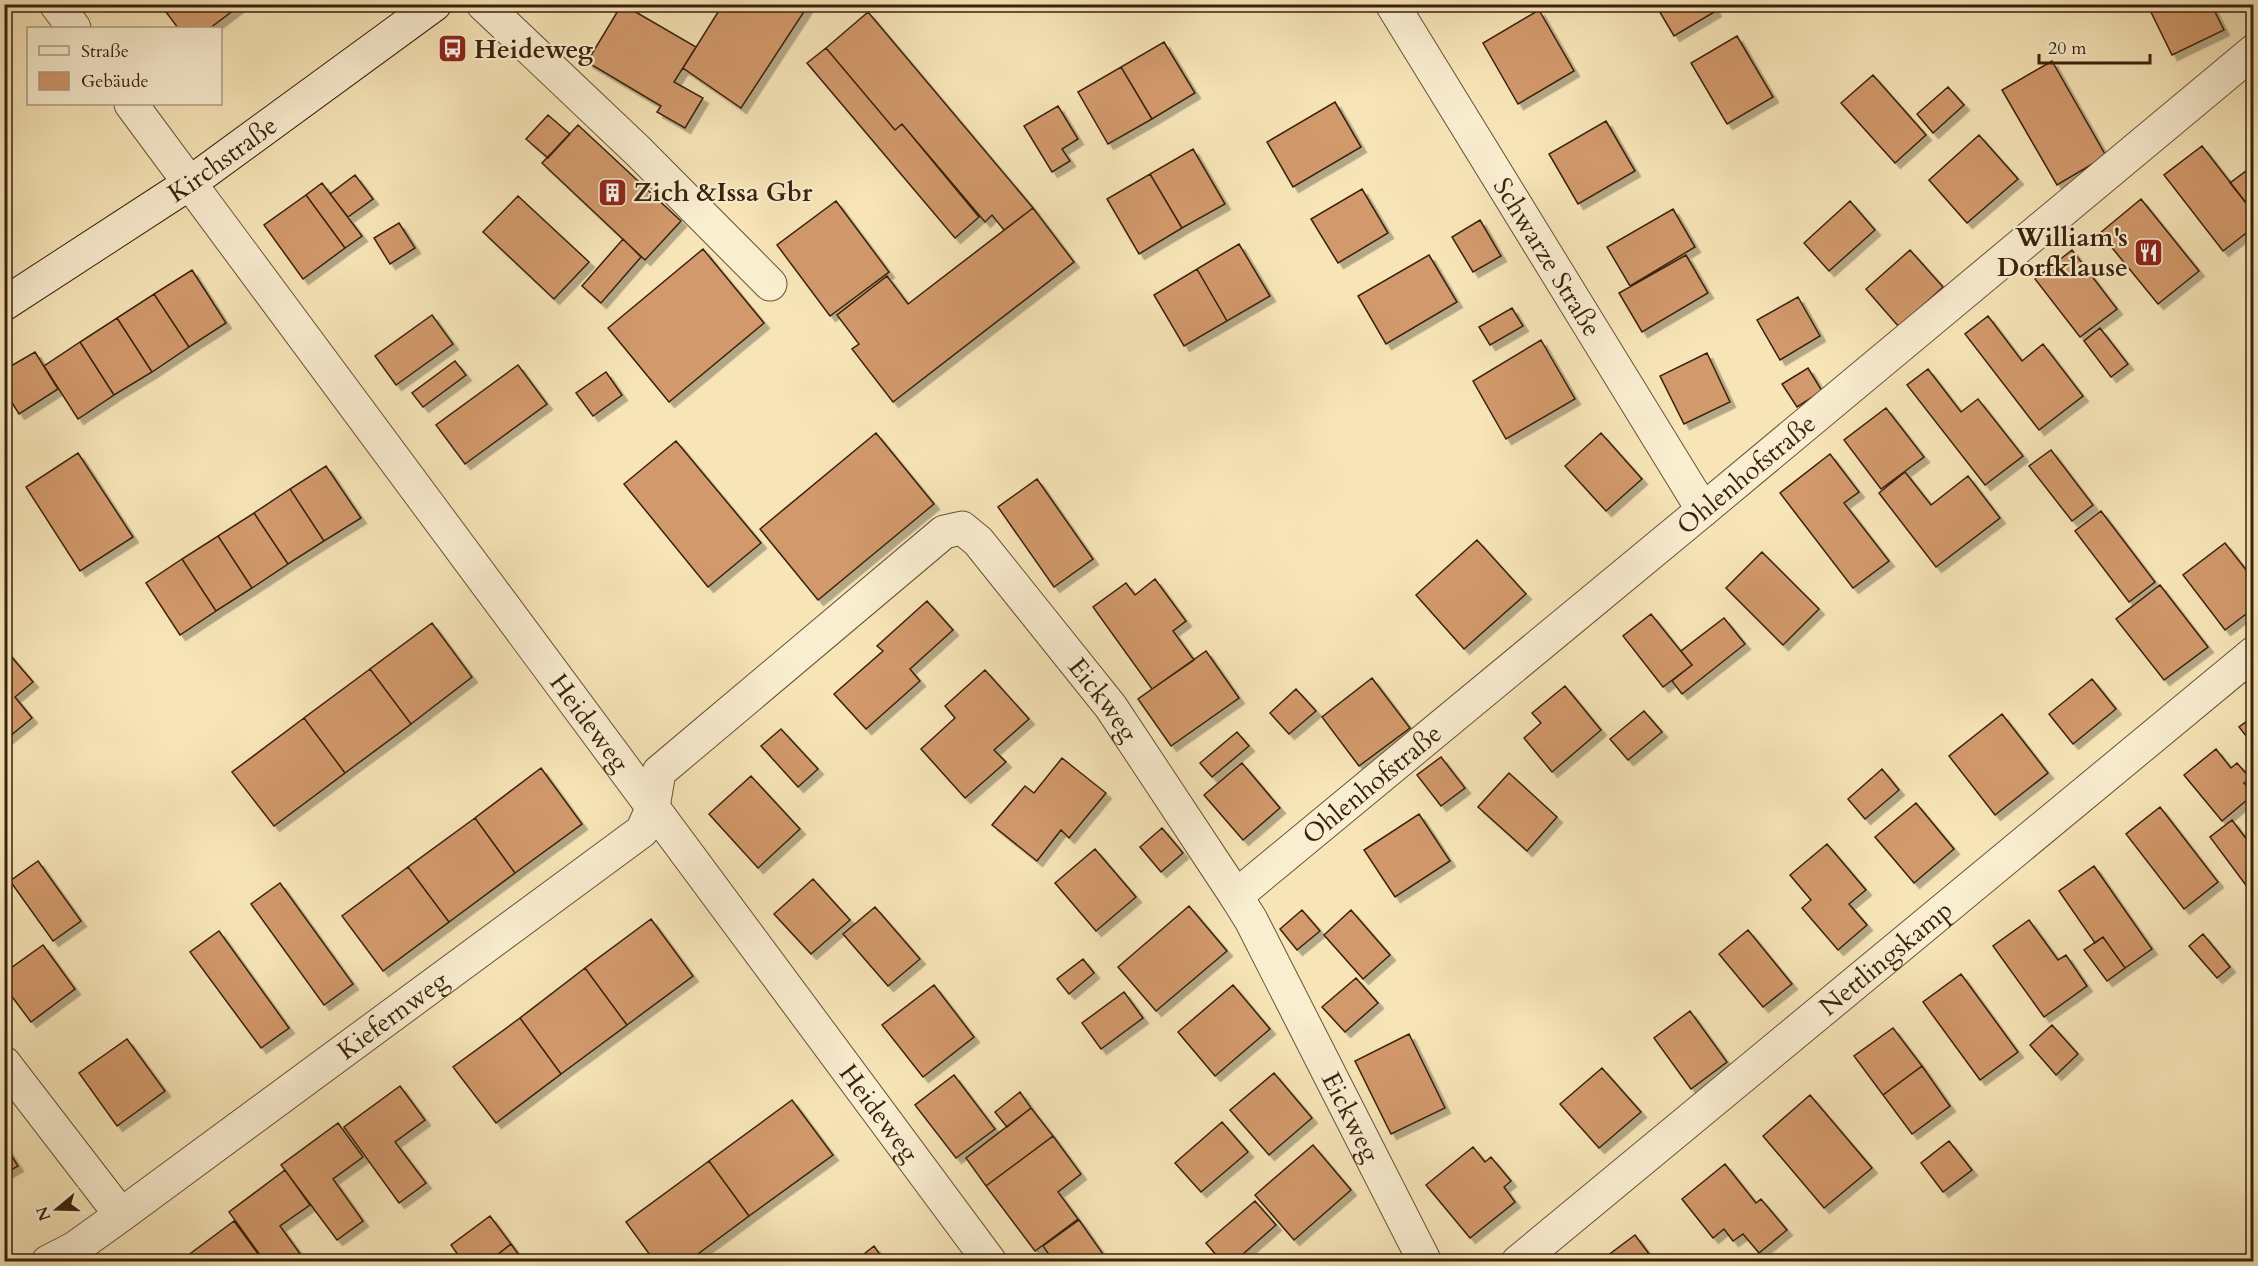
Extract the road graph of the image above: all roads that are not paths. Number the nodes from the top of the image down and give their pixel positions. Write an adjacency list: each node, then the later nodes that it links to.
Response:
1 (56, 4): 5 (street)
2 (435, 4): 8 (street, Kirchstraße)
3 (483, 4): 9 (street)
4 (1392, 4): 11 (street, Schwarze Straße)
5 (73, 27)
6 (2253, 51): 11 (street, Ohlenhofstraße)
7 (132, 105): 8 (street, Heideweg)
8 (190, 183): 10 (street, Kirchstraße); 13 (street, Heideweg)
9 (770, 284)
10 (4, 303)
11 (1703, 510): 14 (street, Ohlenhofstraße)
12 (2253, 653): 20 (street, Nettlingskamp)
13 (653, 807): 14 (street, Eickweg); 16 (street, Kiefernweg); 18 (street, Heideweg)
14 (1236, 896): 19 (street, Eickweg)
15 (4, 1063): 16 (street)
16 (121, 1215): 17 (street, Kiefernweg)
17 (48, 1262)
18 (990, 1262)
19 (1425, 1262)
20 (1518, 1262)

